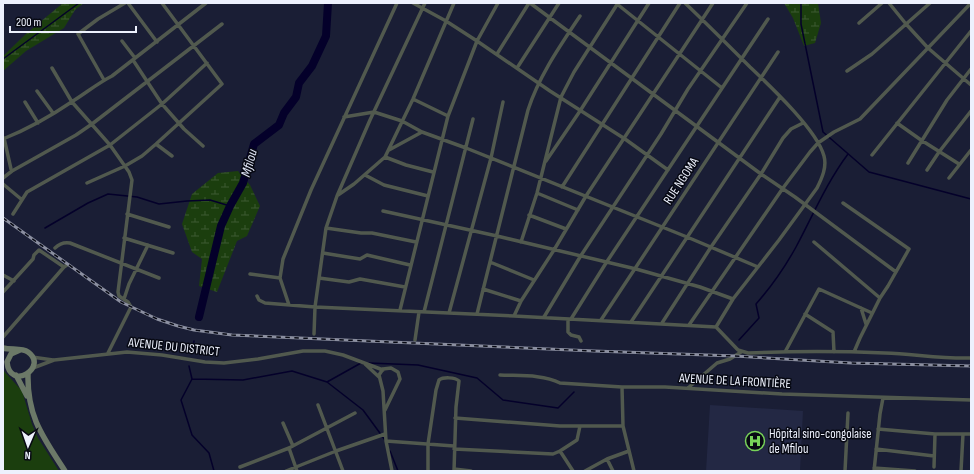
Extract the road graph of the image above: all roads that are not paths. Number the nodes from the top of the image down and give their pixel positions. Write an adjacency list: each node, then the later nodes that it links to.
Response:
1 (125, 3): 59 (street)
2 (128, 3): 39 (street)
3 (162, 3): 30 (street)
4 (206, 3): 30 (street)
5 (397, 3): 79 (street)
6 (413, 3): 22 (street)
7 (425, 3): 22 (street)
8 (454, 3): 28 (street)
9 (498, 3): 38 (street)
10 (529, 3): 24 (street); 44 (street)
11 (559, 3): 24 (street)
12 (617, 3): 26 (street); 41 (street)
13 (649, 3): 26 (street)
14 (680, 3): 35 (street)
15 (685, 3): 27 (street)
16 (714, 3): 27 (street)
17 (747, 3): 36 (street)
18 (882, 3): 29 (street)
19 (889, 3): 32 (street)
20 (930, 3): 32 (street)
21 (971, 3): 42 (street)
22 (423, 8): 28 (street); 76 (street)
23 (580, 16): 34 (street)
24 (550, 18): 34 (street); 52 (street)
25 (768, 19): 46 (street)
26 (638, 20): 35 (street); 49 (street)
27 (702, 20): 36 (street); 45 (street)
28 (446, 21): 38 (street); 68 (street)
29 (859, 23)
30 (178, 24): 39 (street); 40 (street)
31 (222, 24): 40 (street)
32 (906, 24): 42 (street); 55 (street)
33 (971, 31): 50 (street)
34 (569, 32): 41 (street); 61 (street)
35 (659, 38): 45 (street); 57 (street)
36 (722, 39): 46 (street); 54 (street)
37 (122, 41): 47 (street)
38 (477, 41): 44 (street); 78 (street)
39 (157, 42): 47 (street)
40 (194, 45): 48 (street); 60 (street)
41 (590, 48): 49 (street); 66 (street)
42 (928, 48): 50 (street); 95 (street)
43 (778, 52): 56 (street, RUE NGOMA)
44 (497, 54): 52 (street)
45 (679, 54): 54 (street); 65 (street)
46 (742, 58): 56 (street); 63 (street)
47 (134, 59): 59 (street); 60 (street)
48 (207, 63): 72 (street); 83 (street)
49 (611, 63): 57 (street); 74 (street)
50 (945, 63): 58 (street); 85 (street)
51 (52, 68): 70 (street)
52 (517, 68): 61 (street)
53 (971, 69): 58 (street)
54 (701, 71): 63 (street); 73 (street)
55 (847, 71)
56 (760, 77): 67 (street); 94 (street, RUE NGOMA)
57 (632, 78): 65 (street); 87 (street)
58 (963, 78): 62 (street); 93 (street)
59 (104, 80): 70 (street)
60 (148, 82): 72 (street); 86 (street)
61 (538, 82): 66 (street); 113 (street)
62 (971, 85)
63 (722, 88): 88 (street)
64 (37, 91): 77 (street)
65 (654, 95): 73 (street); 92 (street)
66 (561, 97): 74 (street); 110 (street)
67 (780, 97): 84 (street); 108 (street)
68 (413, 99): 78 (street); 81 (street)
69 (25, 102): 82 (street)
70 (72, 102): 77 (street); 86 (street)
71 (503, 102): 107 (street)
72 (162, 104): 83 (street); 97 (street)
73 (675, 110): 88 (street); 103 (street)
74 (580, 111): 87 (street); 110 (street)
75 (971, 111): 102 (street)
76 (374, 112): 79 (street); 81 (street); 128 (street)
77 (53, 114): 82 (street)
78 (448, 116): 91 (street)
79 (344, 117): 174 (street)
80 (473, 119): 99 (street)
81 (402, 121): 89 (street); 101 (street)
82 (38, 123): 90 (street)
83 (178, 123): 96 (street); 98 (street)
84 (803, 123): 95 (street); 118 (street)
85 (897, 123): 93 (street); 104 (street)
86 (92, 124): 97 (street); 116 (street)
87 (602, 125): 92 (street); 125 (street)
88 (697, 127): 94 (street); 114 (street)
89 (422, 132): 91 (street); 101 (street)
90 (3, 138): 116 (street)
91 (442, 139): 99 (street); 117 (street)
92 (625, 139): 103 (street); 130 (street)
93 (921, 140): 102 (street); 109 (street)
94 (718, 142): 108 (street); 145 (street, RUE NGOMA)
95 (818, 143): 126 (street); 133 (street)
96 (156, 144): 105 (street); 112 (street)
97 (110, 145): 112 (street); 131 (street)
98 (203, 146)
99 (466, 148): 107 (street); 142 (street)
100 (971, 150): 111 (street)
101 (388, 151): 106 (street)
102 (939, 152): 111 (street); 115 (street)
103 (646, 154): 114 (street); 134 (street)
104 (872, 155)
105 (172, 156)
106 (385, 157): 117 (street); 119 (street)
107 (491, 158): 113 (street); 147 (street)
108 (740, 158): 118 (street); 149 (street)
109 (908, 163)
110 (545, 164): 121 (street)
111 (959, 164): 122 (street)
112 (125, 166): 124 (street); 138 (street)
113 (514, 167): 121 (street); 148 (street)
114 (668, 170): 140 (street)
115 (927, 170)
116 (12, 171): 120 (street)
117 (433, 172): 129 (street)
118 (761, 174): 126 (street); 155 (street)
119 (365, 175): 128 (street); 129 (street)
120 (3, 178)
121 (541, 178): 125 (street); 127 (street)
122 (949, 178)
123 (3, 184): 131 (street)
124 (87, 184)
125 (562, 186): 130 (street)
126 (783, 188): 133 (street); 161 (street)
127 (537, 193): 135 (street); 139 (street)
128 (337, 196): 144 (street)
129 (428, 196): 141 (street)
130 (586, 196): 134 (street); 135 (street)
131 (21, 199): 137 (street)
132 (843, 204): 169 (street)
133 (805, 205): 166 (street); 169 (street)
134 (612, 207): 140 (street); 160 (street)
135 (578, 210): 146 (street)
136 (383, 211): 141 (street)
137 (13, 214)
138 (127, 214): 143 (street); 150 (street)
139 (529, 215): 146 (street); 152 (street)
140 (637, 218): 145 (street); 163 (street)
141 (422, 220): 142 (street); 151 (street)
142 (447, 225): 147 (street); 193 (street)
143 (169, 227)
144 (326, 228): 151 (street); 159 (street)
145 (662, 228): 149 (street); 168 (street, RUE NGOMA)
146 (566, 229): 157 (street)
147 (472, 230): 148 (street); 194 (street)
148 (497, 236): 152 (street); 162 (street)
149 (687, 237): 155 (street); 172 (street)
150 (124, 238): 154 (street); 164 (street)
151 (416, 242): 165 (street)
152 (521, 242): 157 (street)
153 (814, 242): 184 (street)
154 (148, 245): 158 (street); 167 (street)
155 (711, 247): 161 (street); 178 (street)
156 (55, 248): 164 (street)
157 (554, 250): 160 (street); 176 (street)
158 (173, 253)
159 (322, 253): 165 (street); 175 (street)
160 (580, 256): 163 (street); 199 (street)
161 (735, 258): 166 (street); 181 (street)
162 (490, 262): 176 (street); 180 (street)
163 (606, 263): 168 (street); 200 (street)
164 (121, 264): 167 (street); 185 (street)
165 (410, 265): 179 (street)
166 (758, 267): 186 (street)
167 (136, 269): 173 (street); 185 (street)
168 (636, 269): 172 (street); 201 (street, RUE NGOMA)
169 (896, 272): 184 (street)
170 (250, 274): 174 (street)
171 (3, 275): 177 (street)
172 (660, 276): 178 (street); 202 (street)
173 (159, 278)
174 (280, 278): 188 (street)
175 (319, 278): 179 (street); 189 (street)
176 (534, 280): 187 (street)
177 (14, 281): 182 (street); 208 (street)
178 (687, 284): 181 (street); 203 (street)
179 (405, 287): 191 (street)
180 (483, 289): 187 (street); 196 (street)
181 (712, 291): 186 (street); 204 (street)
182 (3, 292)
183 (257, 296): 188 (street)
184 (880, 298): 195 (street)
185 (124, 299): 217 (street)
186 (732, 299): 206 (street)
187 (521, 301): 198 (street)
188 (289, 305): 189 (street)
189 (315, 307): 191 (street); 207 (street)
190 (861, 308): 195 (street); 197 (street); 205 (street)
191 (400, 310): 192 (street)
192 (419, 312): 193 (street); 209 (street)
193 (424, 312): 194 (street)
194 (449, 313): 196 (street)
195 (872, 313): 205 (street)
196 (477, 314): 198 (street)
197 (805, 314): 214 (street); 215 (street)
198 (514, 316): 199 (street)
199 (544, 317): 200 (street)
200 (569, 319): 201 (street); 210 (street)
201 (601, 320): 202 (street)
202 (631, 322): 203 (street)
203 (662, 323): 204 (street)
204 (689, 325): 206 (street)
205 (866, 325): 216 (street)
206 (716, 327): 213 (street)
207 (314, 334)
208 (3, 337)
209 (415, 340)
210 (582, 341)
211 (3, 348): 212 (main road)
212 (20, 350): 219 (main road); 223 (main road)
213 (741, 352): 214 (street); 231 (street)
214 (785, 352): 215 (street)
215 (834, 352): 216 (street)
216 (854, 352): 220 (street)
217 (108, 353): 221 (street, AVENUE DU DISTRICT); 222 (street, AVENUE DU DISTRICT)
218 (3, 357): 223 (main road)
219 (32, 357): 221 (street, AVENUE DU DISTRICT); 224 (main road)
220 (971, 358)
221 (54, 360): 224 (street, AVENUE DU DISTRICT)
222 (361, 361): 225 (street, AVENUE DU DISTRICT); 229 (street, AVENUE DU DISTRICT)
223 (8, 362): 227 (main road)
224 (33, 368): 226 (main road)
225 (383, 370): 229 (street); 236 (street, AVENUE DU DISTRICT)
226 (28, 374): 227 (main road); 233 (main road)
227 (16, 375): 233 (main road)
228 (500, 375): 230 (street, AVENUE DE LA FRONTIÈRE)
229 (379, 377): 236 (street, AVENUE DU DISTRICT)
230 (622, 387): 231 (street, AVENUE DE LA FRONTIÈRE); 242 (street)
231 (688, 388): 232 (street, AVENUE DE LA FRONTIÈRE)
232 (883, 398): 234 (street, AVENUE DE LA FRONTIÈRE); 244 (street)
233 (29, 400): 264 (main road)
234 (971, 400)
235 (318, 405): 243 (street)
236 (385, 410): 245 (street, AVENUE DU DISTRICT)
237 (355, 413): 243 (street)
238 (848, 413): 274 (street)
239 (456, 418): 241 (street); 250 (street); 252 (street)
240 (283, 423): 251 (street)
241 (580, 426): 242 (street); 255 (street)
242 (623, 426): 256 (street)
243 (327, 428): 251 (street); 254 (street)
244 (878, 429): 246 (street); 253 (street)
245 (385, 434): 249 (street, AVENUE DU DISTRICT); 254 (street)
246 (935, 434): 247 (street); 257 (street)
247 (963, 434): 248 (street); 276 (street)
248 (971, 434)
249 (386, 441): 250 (street); 267 (street, AVENUE DU DISTRICT)
250 (428, 444): 252 (street); 268 (street)
251 (291, 447): 259 (street); 261 (street)
252 (454, 447): 255 (street); 262 (street)
253 (876, 449): 257 (street); 263 (street)
254 (336, 451): 261 (street); 266 (street)
255 (560, 451): 270 (street)
256 (629, 451): 258 (street); 273 (street)
257 (934, 456): 260 (street)
258 (607, 459): 271 (street); 272 (street)
259 (240, 466)
260 (934, 466)
261 (296, 469): 265 (street)
262 (454, 470): 269 (street)
263 (874, 470): 275 (street)
264 (65, 471)
265 (286, 471)
266 (343, 471)
267 (392, 471)
268 (428, 471)
269 (471, 471)
270 (572, 471)
271 (585, 471)
272 (613, 471)
273 (634, 471)
274 (845, 471)
275 (915, 471)
276 (961, 471)

